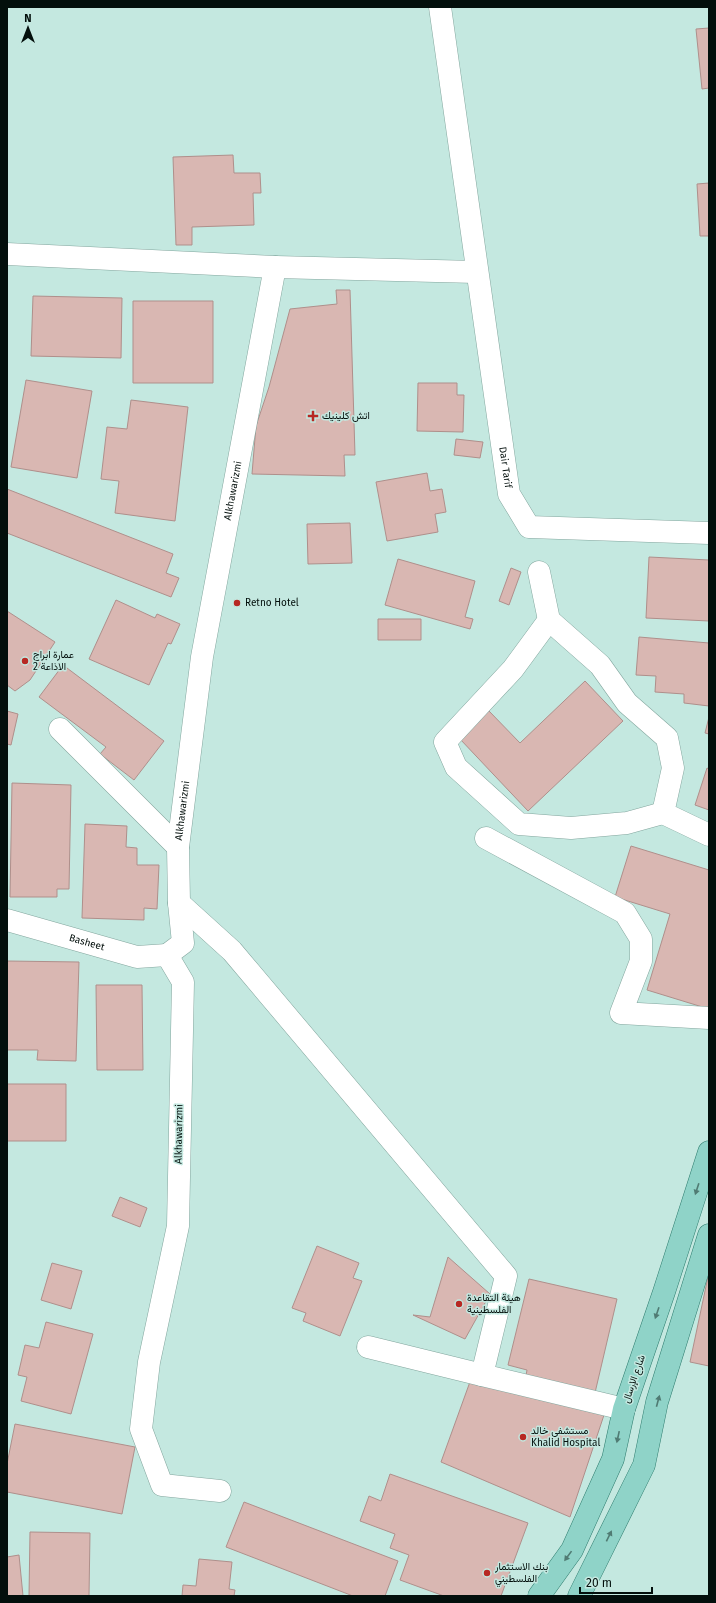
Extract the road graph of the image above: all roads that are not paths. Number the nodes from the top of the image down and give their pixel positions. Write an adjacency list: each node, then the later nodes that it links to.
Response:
1 (440, 7): 4 (street)
2 (7, 254): 3 (street)
3 (275, 267): 4 (street); 12 (street, Alkhawarizmi)
4 (476, 272): 5 (street, Dair Tarif)
5 (709, 532)
6 (539, 572): 7 (street)
7 (549, 620): 9 (street); 9 (street)
8 (60, 729): 12 (street)
9 (663, 813): 10 (street)
10 (709, 835)
11 (486, 838): 16 (street)
12 (178, 848): 13 (street, Alkhawarizmi)
13 (178, 904): 15 (street, Alkhawarizmi); 21 (street)
14 (7, 920): 15 (street, Basheet)
15 (167, 956): 23 (street, Alkhawarizmi)
16 (709, 1018)
17 (709, 1152): 22 (main road, شارع الإرسال, one-way to 22)
18 (709, 1235): 19 (main road)
19 (705, 1260): 25 (main road, one-way to 19)
20 (368, 1347): 21 (street)
21 (482, 1376): 22 (street)
22 (624, 1410): 24 (main road, شارع الإرسال, one-way to 24)
23 (220, 1491)
24 (539, 1596)
25 (579, 1596)

